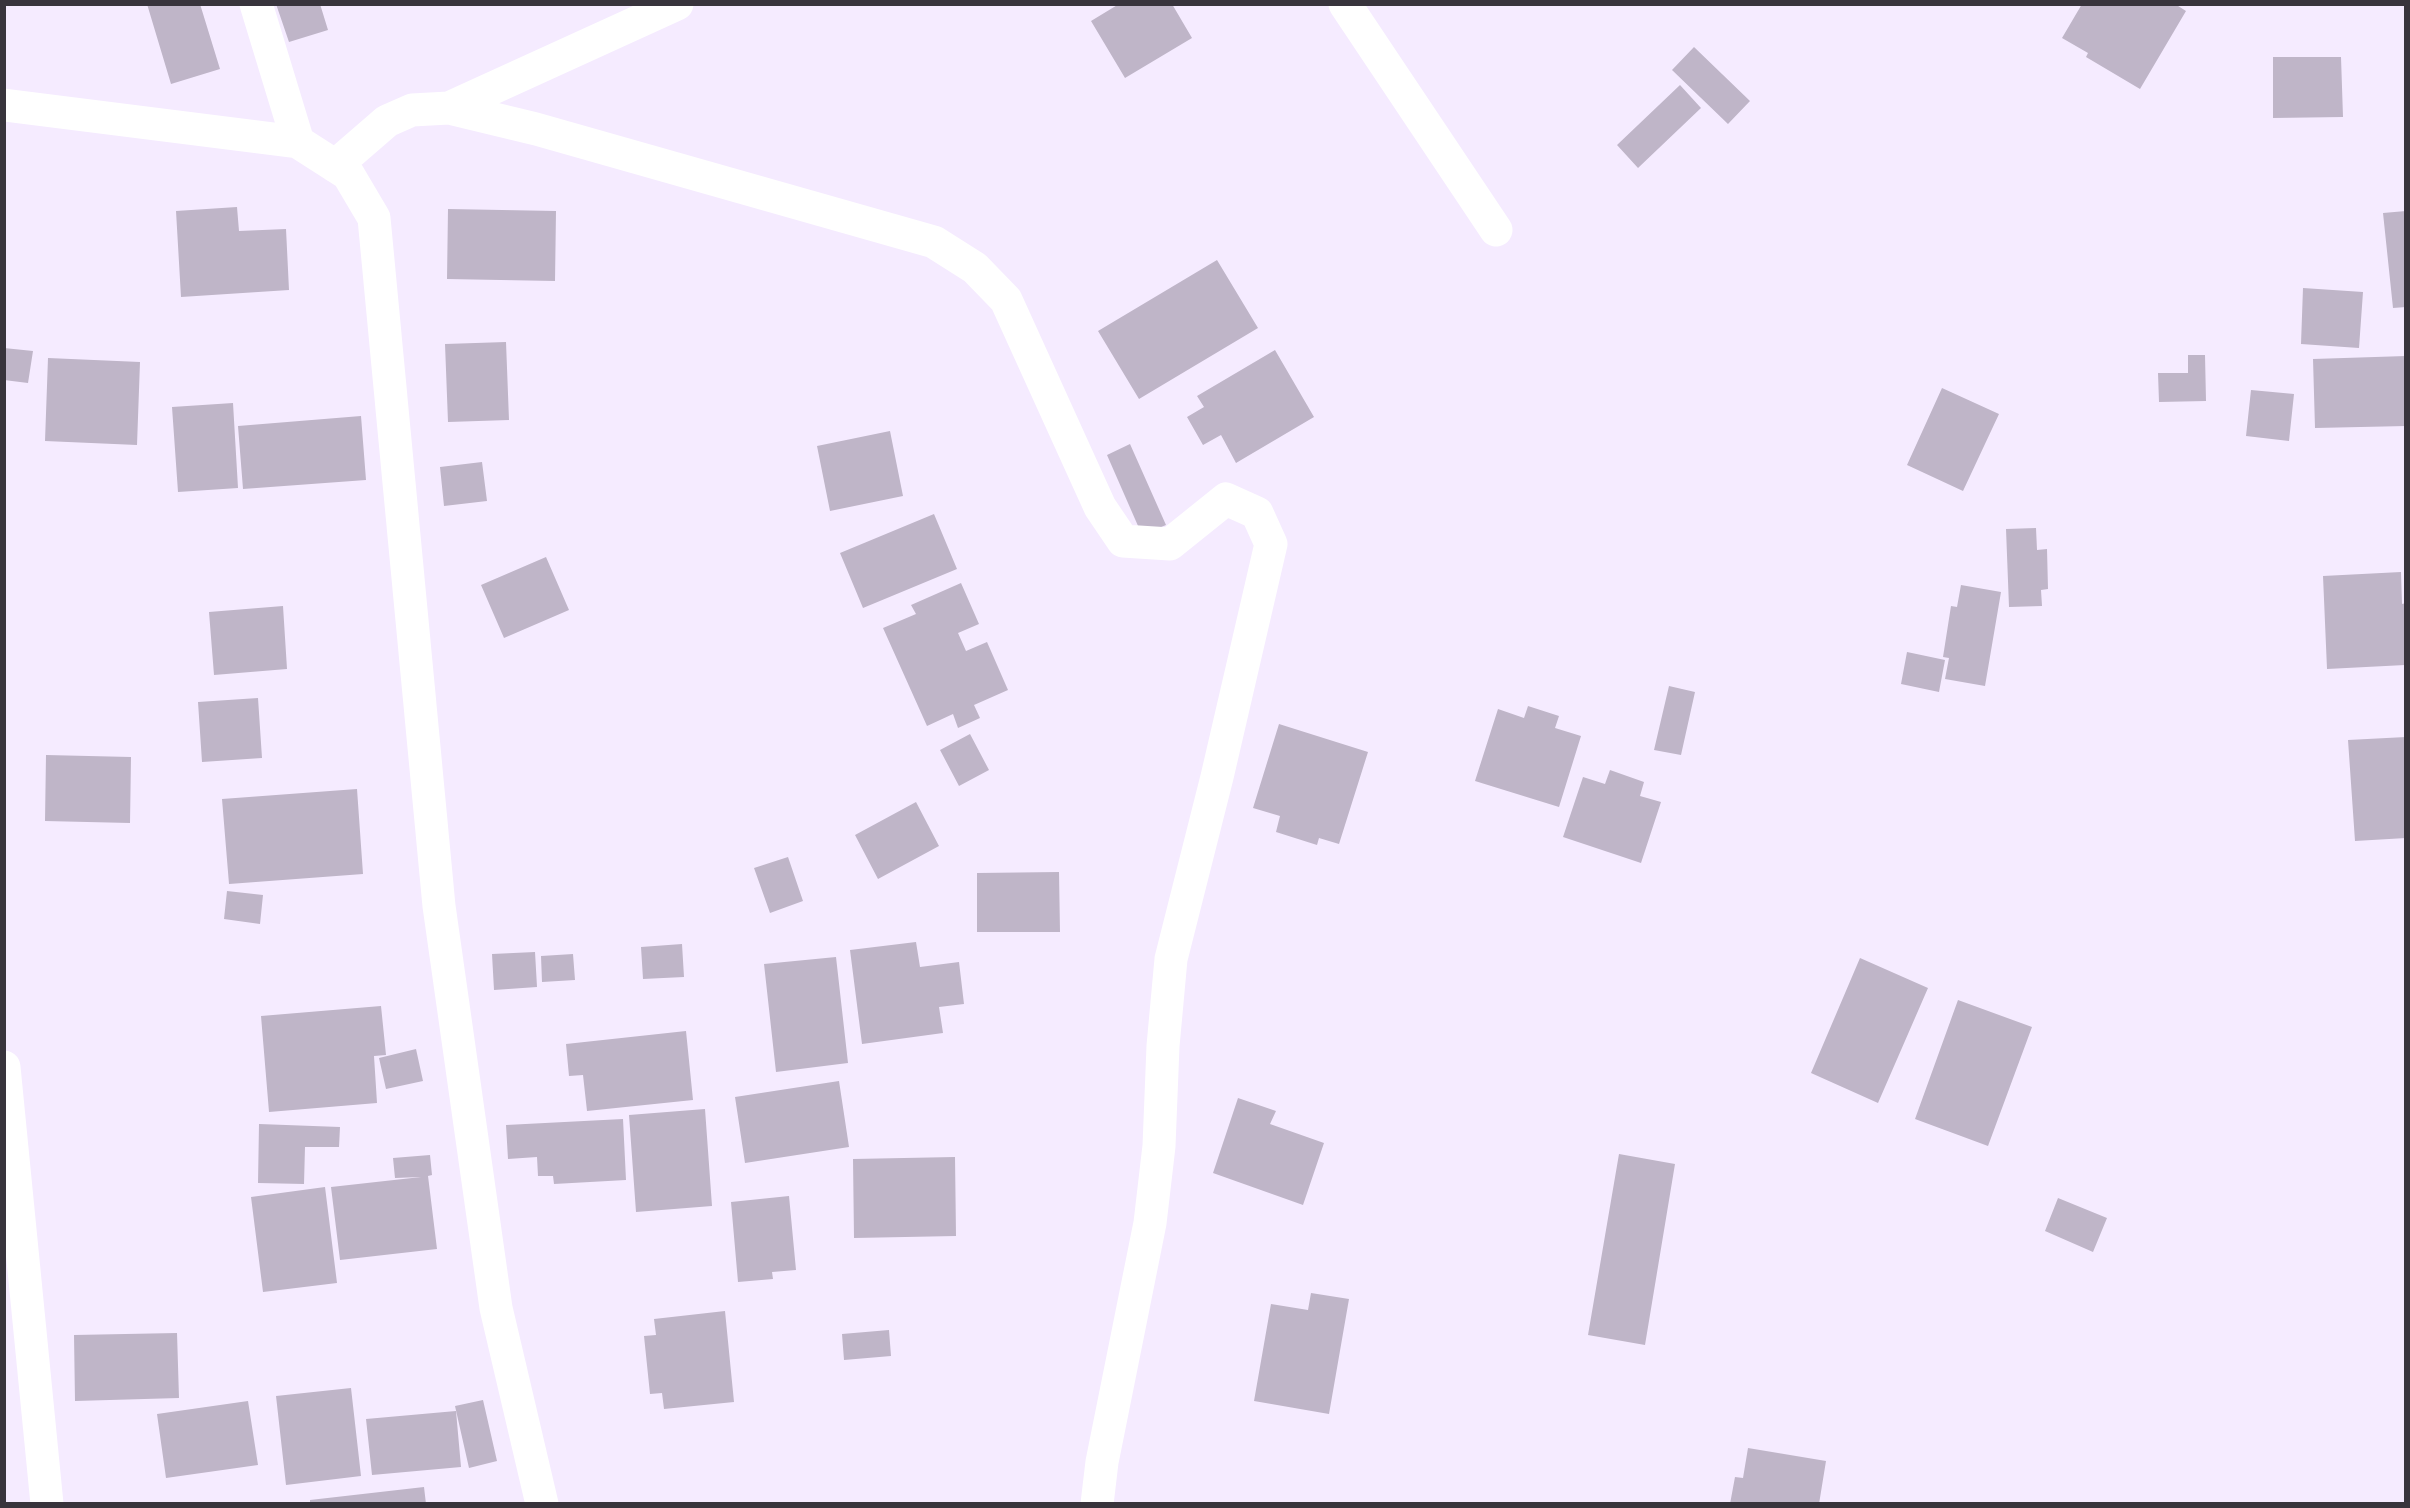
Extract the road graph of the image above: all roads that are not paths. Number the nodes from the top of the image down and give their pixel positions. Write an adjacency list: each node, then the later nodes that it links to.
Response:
1 (256, 4): 6 (street)
2 (677, 4): 5 (street)
3 (1345, 4): 8 (street)
4 (4, 105): 6 (street)
5 (449, 108): 7 (street); 12 (street)
6 (298, 142): 7 (street)
7 (335, 166): 11 (street)
8 (1496, 230)
9 (4, 1067): 10 (street)
10 (47, 1503)
11 (542, 1503)
12 (1097, 1503)

